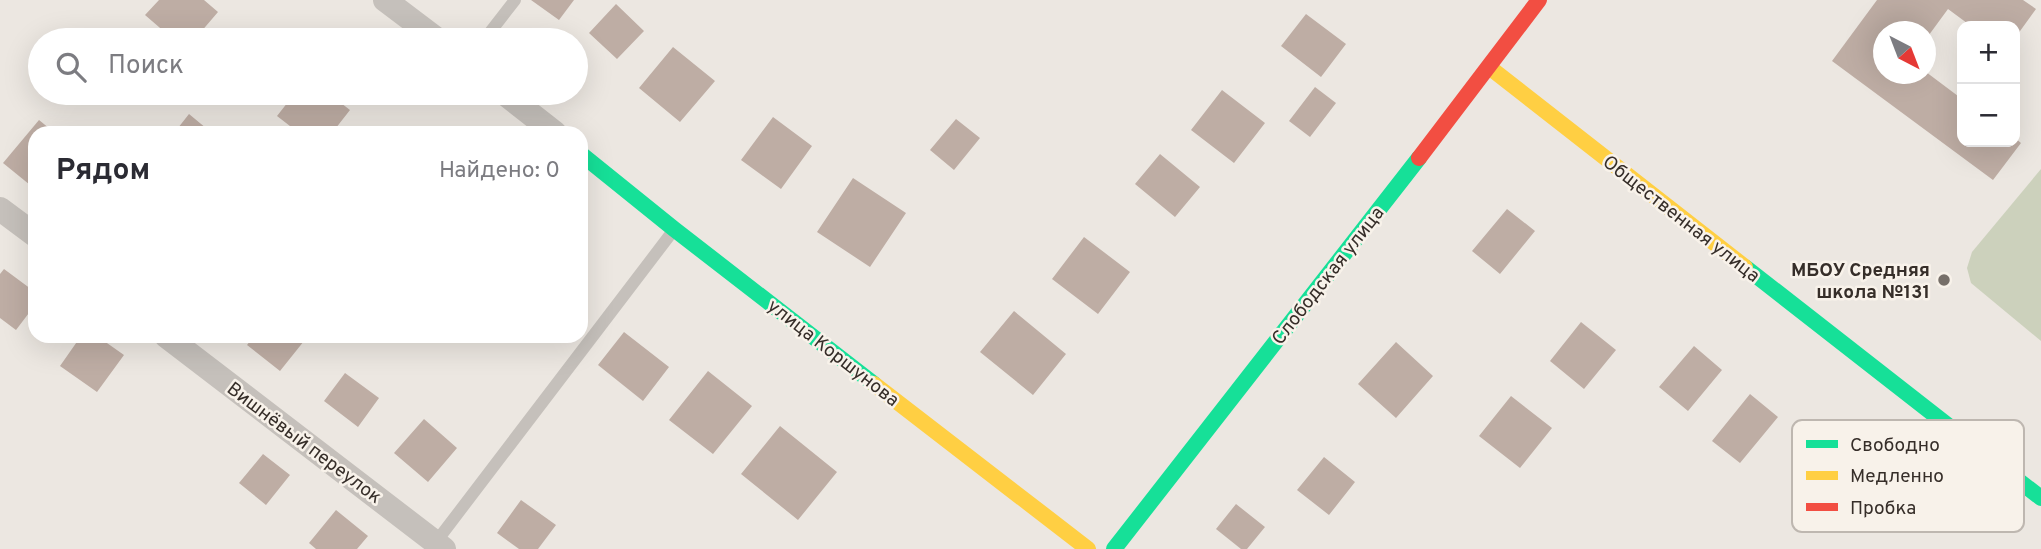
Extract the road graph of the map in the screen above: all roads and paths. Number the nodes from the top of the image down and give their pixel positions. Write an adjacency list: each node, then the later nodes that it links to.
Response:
1 (385, 0): 4 (street)
2 (515, 0): 5 (lane)
3 (1539, 0): 6 (street, Слободская улица)
4 (422, 28)
5 (493, 28)
6 (1489, 67): 14 (street, Общественная улица); 19 (street, Слободская улица)
7 (519, 105): 8 (street)
8 (546, 126)
9 (588, 160): 11 (street, улица Коршунова)
10 (0, 209): 12 (street)
11 (674, 229): 17 (lane); 18 (street, улица Коршунова)
12 (28, 230)
13 (175, 343): 17 (street, Вишнёвый переулок)
14 (1941, 420)
15 (2024, 485): 16 (street, Общественная улица)
16 (2041, 498)
17 (440, 546)
18 (1088, 549)
19 (1114, 549)

